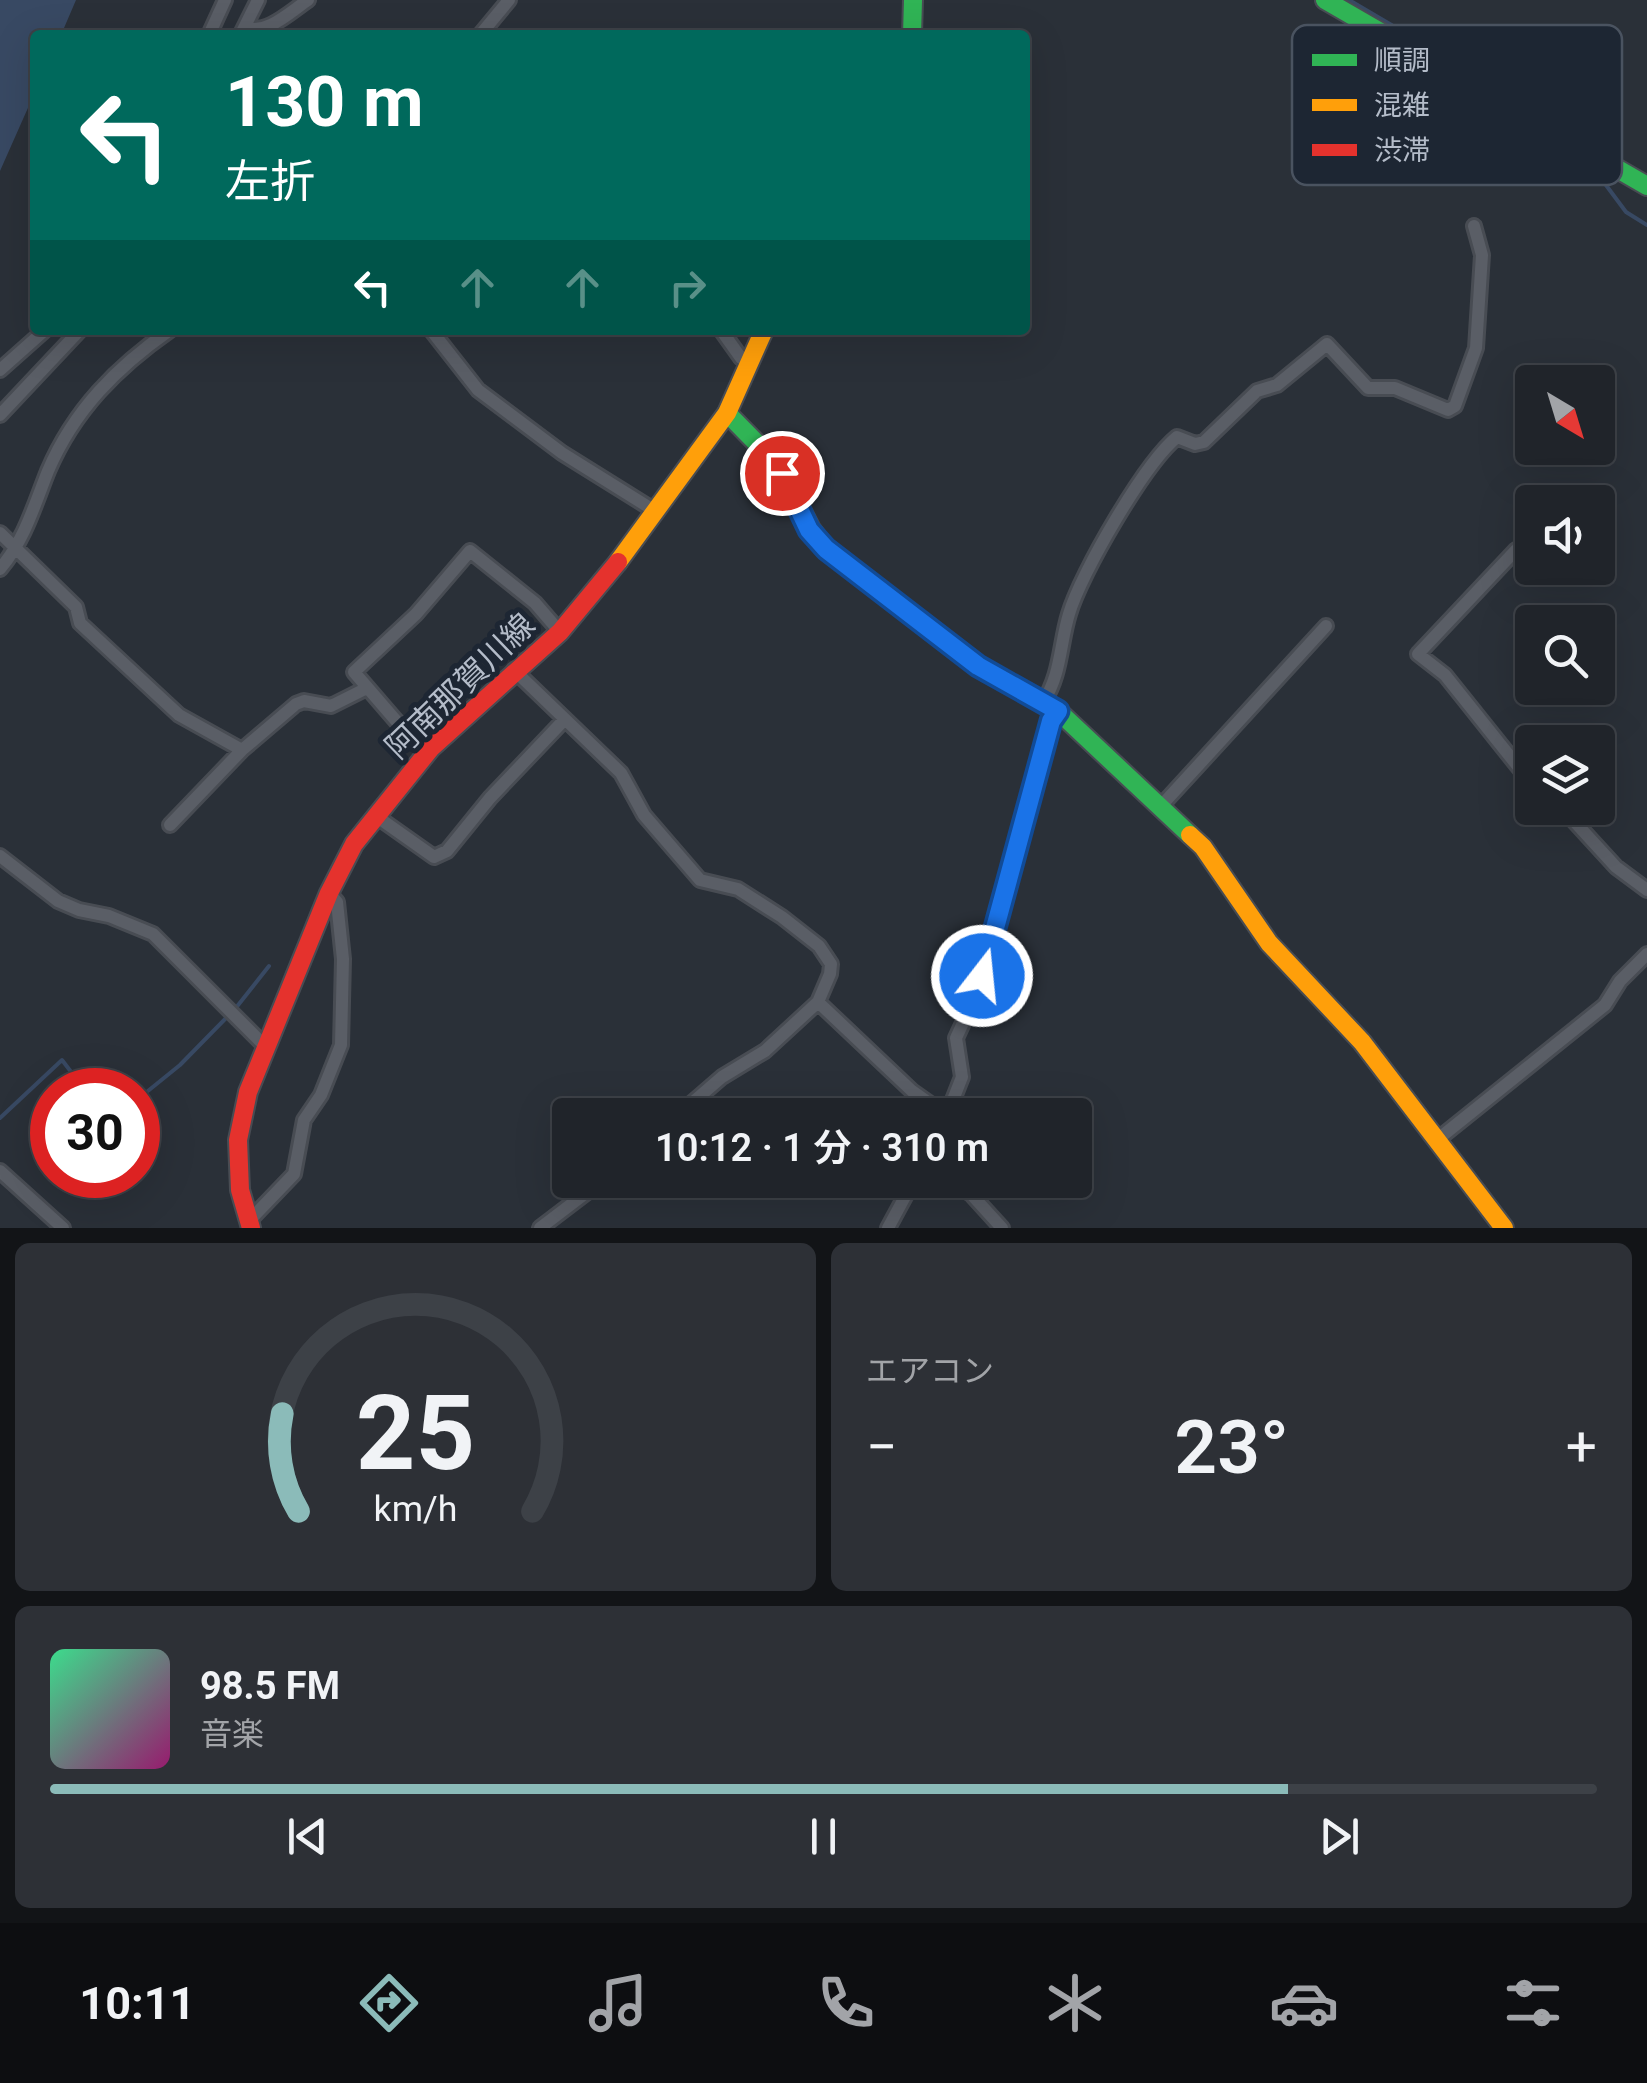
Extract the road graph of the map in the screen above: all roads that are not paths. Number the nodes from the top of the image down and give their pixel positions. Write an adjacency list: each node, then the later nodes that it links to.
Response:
1 (225, 0): 8 (street)
2 (258, 0): 9 (street)
3 (308, 0): 10 (street)
4 (509, 0): 11 (street)
5 (914, 0): 12 (main road)
6 (1325, 0): 7 (main road)
7 (1368, 25)
8 (211, 30)
9 (243, 30)
10 (264, 30)
11 (484, 30)
12 (912, 30)
13 (1622, 172): 14 (main road)
14 (1647, 186)
15 (1474, 226): 35 (street)
16 (39, 335): 23 (street)
17 (75, 335): 25 (street)
18 (164, 335): 28 (street)
19 (434, 335): 26 (street)
20 (725, 335): 22 (street)
21 (762, 335): 22 (main road, 阿南那賀川線)
22 (750, 362): 24 (main road, 阿南那賀川線)
23 (0, 370)
24 (727, 413): 26 (main road, 阿南那賀川線); 35 (main road)
25 (0, 415)
26 (655, 511): 32 (main road, 阿南那賀川線)
27 (0, 533): 28 (street)
28 (18, 548): 30 (street); 38 (street)
29 (1515, 551): 39 (street)
30 (0, 569)
31 (1326, 626): 40 (street)
32 (560, 632): 33 (main road, 阿南那賀川線); 34 (street)
33 (514, 670): 36 (street); 37 (main road, 阿南那賀川線)
34 (367, 688): 37 (street); 38 (street)
35 (1050, 706): 40 (main road); 52 (street)
36 (565, 719): 41 (street); 48 (street)
37 (431, 748): 41 (main road, 阿南那賀川線)
38 (242, 750): 43 (street)
39 (1515, 763)
40 (1161, 806): 53 (main road)
41 (376, 816): 46 (main road, 阿南那賀川線)
42 (1578, 825): 45 (street)
43 (170, 826)
44 (0, 856): 49 (street)
45 (1647, 890)
46 (329, 894): 49 (main road, 阿南那賀川線); 58 (street)
47 (1647, 954): 53 (street)
48 (818, 1002): 50 (street); 51 (street)
49 (265, 1046): 58 (main road, 阿南那賀川線)
50 (697, 1098)
51 (922, 1098)
52 (953, 1098)
53 (1437, 1140): 63 (main road)
54 (0, 1171): 59 (street)
55 (579, 1198): 60 (street)
56 (904, 1198): 61 (street)
57 (975, 1198): 62 (street)
58 (250, 1224)
59 (63, 1228)
60 (540, 1228)
61 (888, 1228)
62 (1002, 1228)
63 (1504, 1228)

